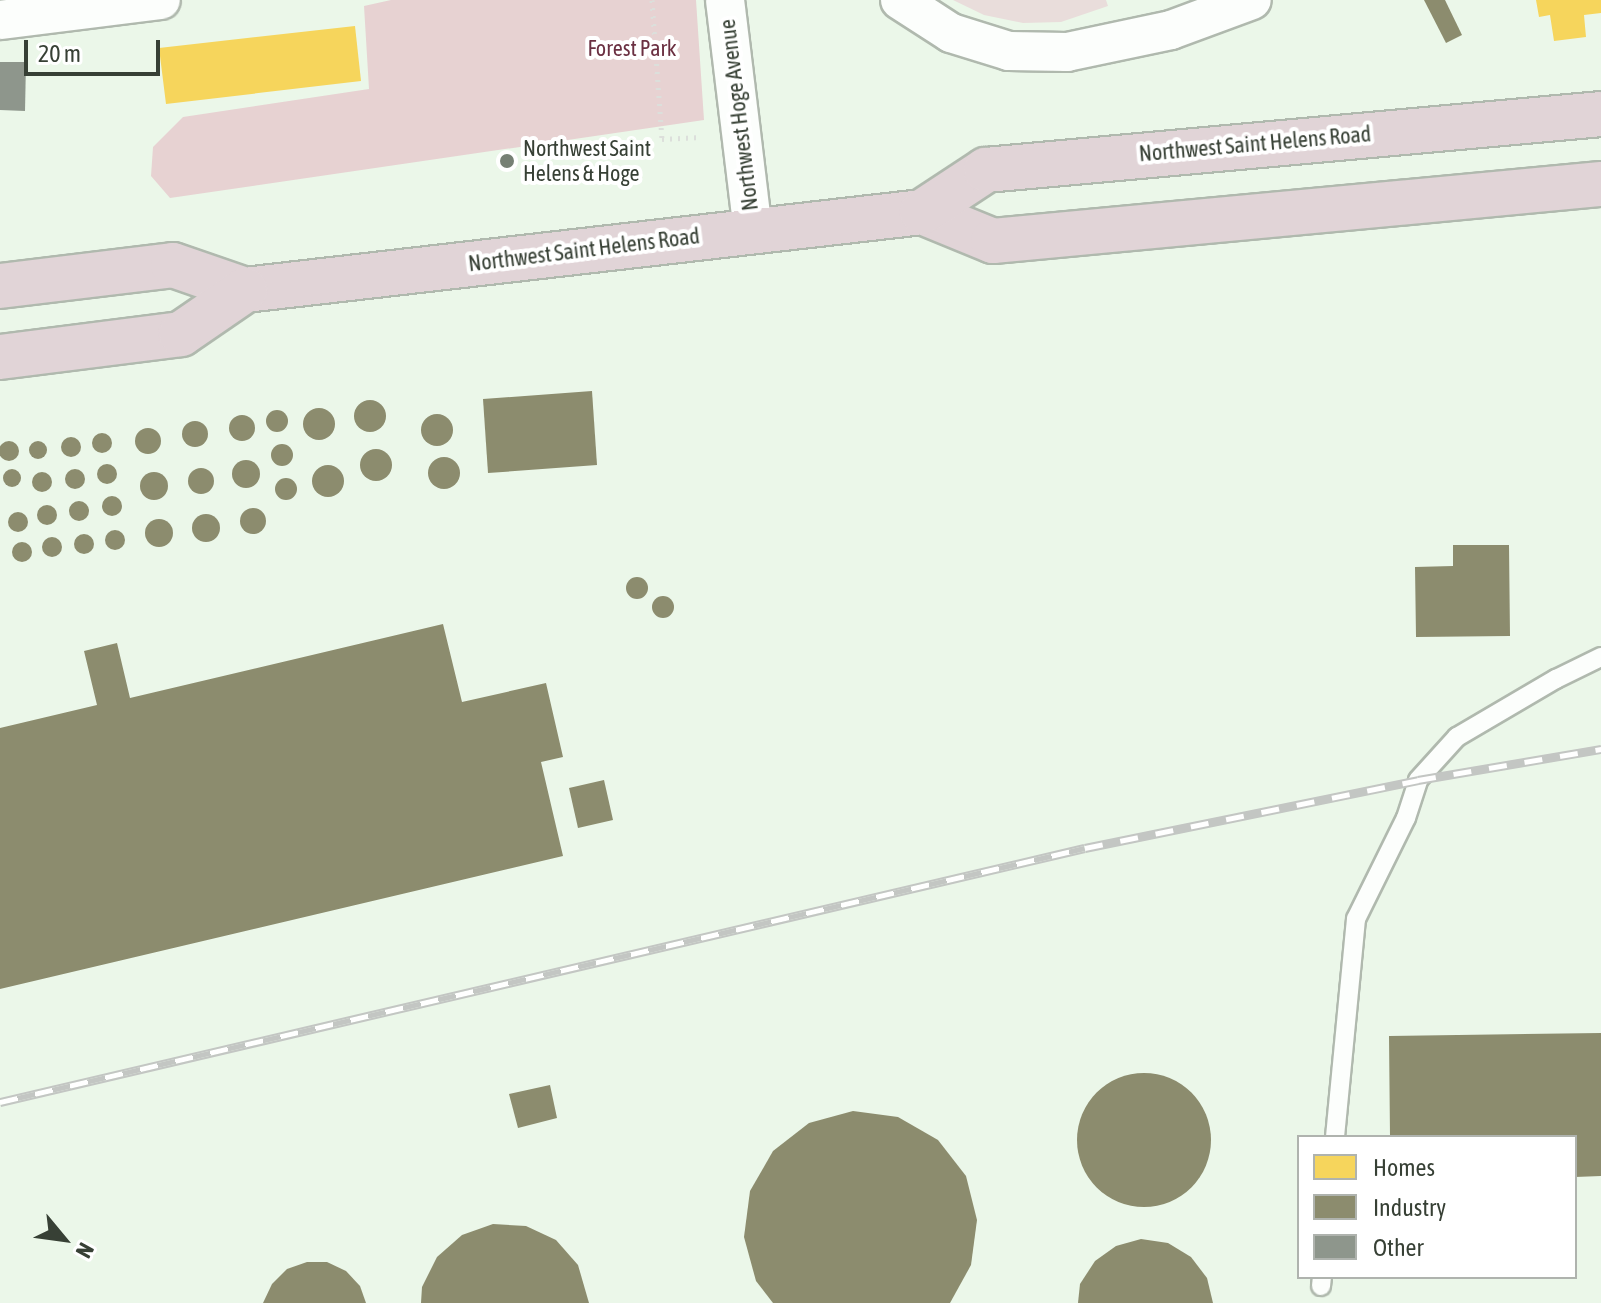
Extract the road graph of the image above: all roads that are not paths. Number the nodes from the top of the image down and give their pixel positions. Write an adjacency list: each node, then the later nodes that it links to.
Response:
1 (161, 0): 5 (street)
2 (725, 0): 9 (street, Northwest Hoge Avenue)
3 (900, 0): 4 (street)
4 (1252, 0)
5 (0, 20)
6 (1601, 114): 8 (highway, Northwest Saint Helens Road)
7 (1601, 184): 8 (highway, Northwest Saint Helens Road)
8 (922, 212): 9 (highway, Northwest Saint Helens Road)
9 (753, 230): 11 (highway, Northwest Saint Helens Road)
10 (0, 286): 11 (highway, Northwest Saint Helens Road)
11 (245, 290): 12 (highway, Northwest Saint Helens Road)
12 (0, 357)
13 (1601, 657): 14 (lane)
14 (1335, 1135)

